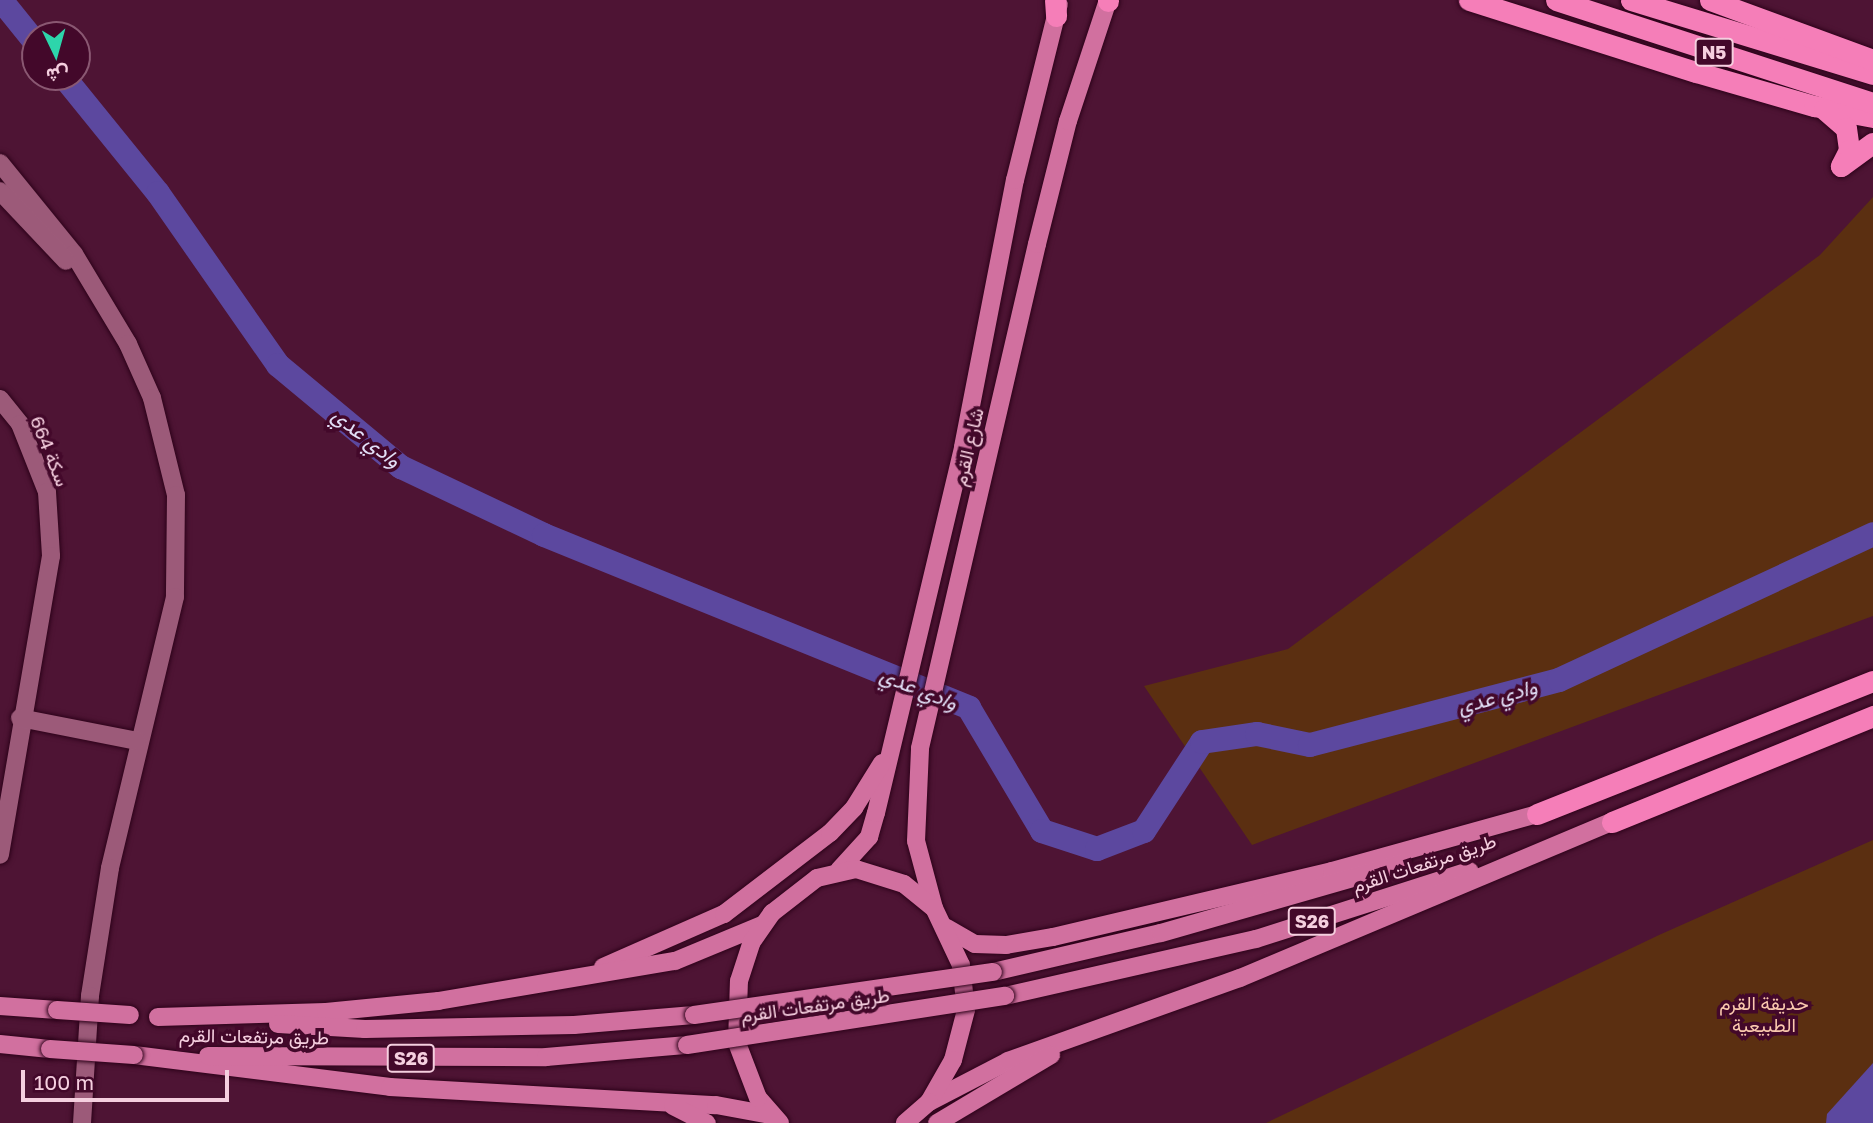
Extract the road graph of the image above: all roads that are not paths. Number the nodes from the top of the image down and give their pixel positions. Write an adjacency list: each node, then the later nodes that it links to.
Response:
1 (1108, 0): 24 (main road, شارع القرم)
2 (1469, 0): 10 (highway)
3 (1556, 0): 9 (highway, N5)
4 (1631, 0): 8 (highway, N5)
5 (1710, 0): 7 (highway)
6 (1057, 5): 19 (main road, شارع القرم)
7 (1873, 61)
8 (1873, 74)
9 (1873, 103)
10 (1819, 107): 11 (highway); 12 (highway)
11 (1873, 117)
12 (1873, 143)
13 (3, 179): 18 (street)
14 (0, 399): 17 (street, سكة 664)
15 (1873, 681): 20 (highway, S26)
16 (1873, 716): 21 (highway, S26)
17 (20, 718): 18 (street); 22 (street, سكة 664)
18 (138, 741): 36 (street)
19 (893, 741): 23 (main road, شارع القرم); 27 (main road)
20 (1537, 814): 26 (main road); 29 (main road, طريق مرتفعات القرم / S26, bridge)
21 (1612, 822): 30 (main road); 32 (main road, طريق مرتفعات القرم / S26, bridge)
22 (0, 855)
23 (839, 870): 24 (main road); 25 (main road)
24 (934, 908): 26 (main road)
25 (764, 924): 27 (main road); 35 (main road)
26 (947, 928): 33 (main road)
27 (550, 983): 29 (main road)
28 (0, 1006): 29 (main road, طريق مرتفعات القرم / S26, bridge)
29 (158, 1017)
30 (1102, 1029): 33 (main road); 39 (main road)
31 (0, 1044): 32 (main road, طريق مرتفعات القرم / S26, bridge)
32 (134, 1055): 34 (main road)
33 (929, 1102): 38 (main road)
34 (667, 1103): 35 (main road); 37 (main road)
35 (775, 1119)
36 (82, 1123)
37 (707, 1123)
38 (905, 1123)
39 (937, 1123)

